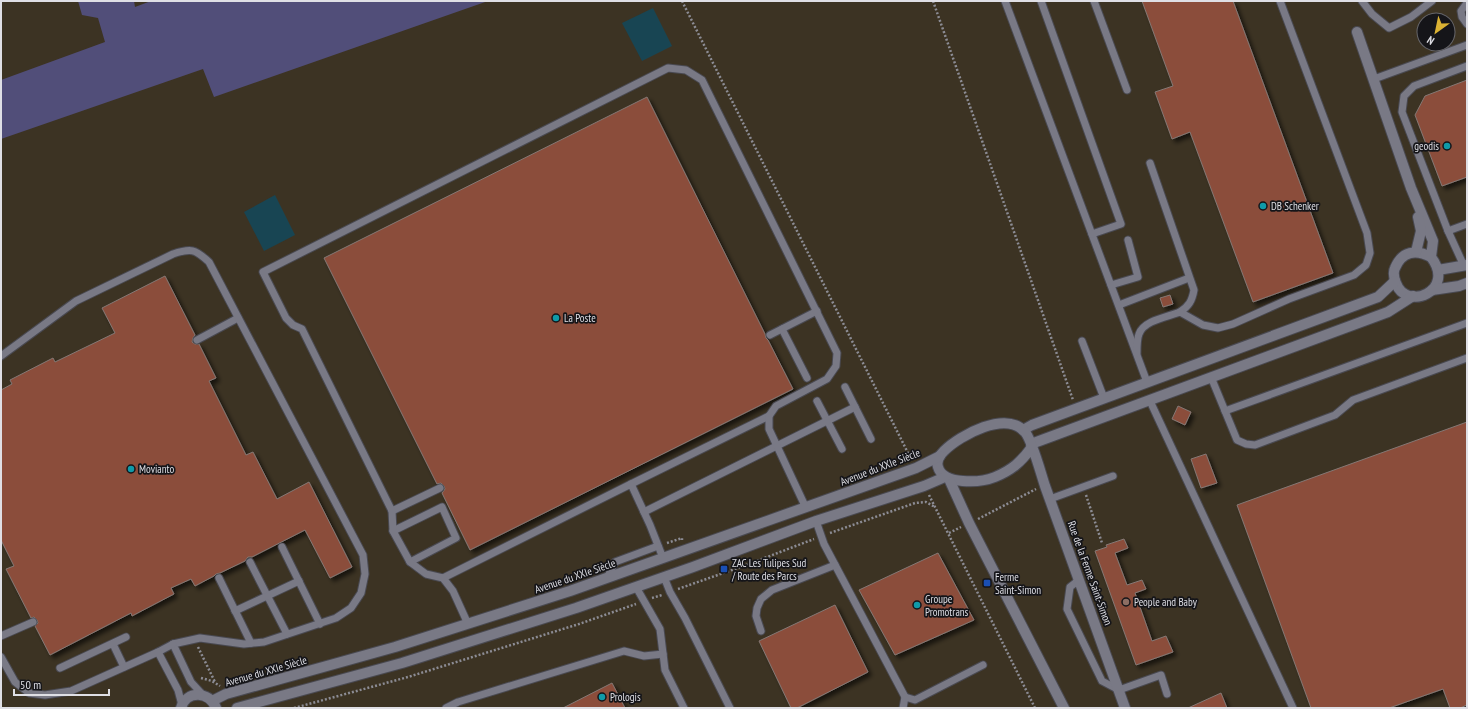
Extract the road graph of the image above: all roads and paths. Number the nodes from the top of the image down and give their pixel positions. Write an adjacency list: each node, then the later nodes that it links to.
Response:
1 (682, 1): 62 (path)
2 (933, 1): 52 (path)
3 (1005, 1): 20 (lane)
4 (1041, 1): 20 (lane)
5 (1094, 1): 15 (lane)
6 (1280, 1): 34 (lane)
7 (1362, 1): 8 (lane)
8 (1432, 1)
9 (1467, 3): 10 (lane)
10 (1467, 24)
11 (1357, 32): 14 (street)
12 (1467, 45): 14 (lane)
13 (1467, 66): 19 (lane)
14 (1374, 79): 17 (street)
15 (1127, 90)
16 (1150, 163): 26 (lane)
17 (1411, 188): 22 (street); 23 (street)
18 (1467, 224): 19 (lane)
19 (1448, 230): 24 (lane)
20 (1092, 234): 29 (lane)
21 (1128, 240): 29 (lane)
22 (1416, 252): 23 (street); 27 (street)
23 (1431, 257): 25 (street)
24 (1466, 265): 25 (street)
25 (1438, 270): 30 (street)
26 (1189, 278): 32 (lane); 34 (lane)
27 (1395, 281): 31 (street); 46 (street)
28 (1467, 283): 30 (street)
29 (1111, 285): 32 (lane)
30 (1432, 290): 31 (street)
31 (1413, 296): 44 (street)
32 (1119, 305): 41 (lane)
33 (817, 311): 37 (lane); 54 (lane); 72 (lane)
34 (1180, 312): 41 (lane)
35 (238, 318): 39 (lane); 42 (lane); 95 (lane)
36 (1467, 323): 53 (lane)
37 (782, 329): 38 (lane); 45 (lane)
38 (770, 335)
39 (197, 340)
40 (1082, 341): 48 (lane)
41 (1137, 353): 46 (lane)
42 (1, 356)
43 (1467, 358): 53 (lane)
44 (1211, 377): 50 (street); 53 (lane)
45 (807, 378)
46 (1147, 382): 48 (street)
47 (845, 387): 51 (lane)
48 (1104, 398): 52 (street)
49 (817, 401): 55 (lane)
50 (1150, 401): 59 (street); 126 (lane)
51 (855, 407): 55 (lane); 57 (lane)
52 (1076, 408): 56 (street)
53 (1225, 411)
54 (769, 416): 58 (lane); 65 (lane)
55 (827, 422): 58 (lane); 60 (lane)
56 (1023, 430): 59 (street, Rue de la Ferme Saint-Simon); 61 (street, Avenue du XXIe Siècle)
57 (871, 439)
58 (777, 445): 71 (lane); 73 (lane)
59 (1032, 446): 64 (street); 66 (street, Rue de la Ferme Saint-Simon)
60 (842, 449)
61 (940, 456): 62 (street, Avenue du XXIe Siècle); 64 (street)
62 (916, 468): 71 (street, Avenue du XXIe Siècle)
63 (1112, 476): 68 (lane)
64 (947, 478): 67 (street); 75 (street)
65 (631, 484): 73 (lane); 87 (lane)
66 (1044, 485): 70 (street, Rue de la Ferme Saint-Simon); 75 (path)
67 (924, 486): 74 (street); 77 (path)
68 (1083, 487): 70 (lane); 78 (path)
69 (440, 488): 72 (lane)
70 (1050, 499): 89 (street, Rue de la Ferme Saint-Simon)
71 (806, 508): 81 (street, Avenue du XXIe Siècle)
72 (392, 511): 76 (lane)
73 (644, 512): 79 (lane)
74 (816, 521): 84 (lane); 85 (street)
75 (970, 523): 77 (path); 124 (street)
76 (394, 531): 83 (lane); 83 (lane)
77 (949, 533): 123 (path)
78 (1102, 543)
79 (658, 546): 81 (lane); 88 (lane)
80 (282, 547): 90 (lane)
81 (663, 558): 88 (street, Avenue du XXIe Siècle)
82 (250, 562): 92 (lane)
83 (410, 562): 87 (lane)
84 (835, 565): 97 (lane); 115 (lane)
85 (664, 577): 91 (street); 121 (lane)
86 (219, 578): 93 (lane)
87 (443, 578): 96 (lane)
88 (607, 578): 96 (street, Avenue du XXIe Siècle)
89 (1079, 580): 112 (street, Rue de la Ferme Saint-Simon); 112 (lane)
90 (299, 581): 92 (lane); 95 (lane)
91 (636, 587): 106 (lane); 118 (street)
92 (267, 596): 93 (lane); 98 (lane)
93 (235, 611): 102 (lane)
94 (33, 622): 99 (lane)
95 (320, 624): 98 (lane)
96 (468, 624): 116 (street, Avenue du XXIe Siècle)
97 (761, 631)
98 (287, 634): 102 (lane)
99 (1, 636)
100 (126, 637): 103 (lane)
101 (194, 640): 102 (lane); 104 (lane); 111 (path)
102 (251, 643)
103 (113, 644): 109 (lane); 110 (lane)
104 (173, 644): 105 (lane); 114 (lane)
105 (158, 652): 109 (lane); 117 (lane)
106 (663, 654): 119 (lane); 120 (lane)
107 (1, 658): 109 (lane)
108 (983, 665): 115 (lane)
109 (124, 667)
110 (60, 668)
111 (215, 682)
112 (1119, 690): 113 (lane); 125 (street, Rue de la Ferme Saint-Simon)
113 (1167, 694)
114 (203, 695): 116 (street); 117 (street)
115 (905, 697): 122 (lane)
116 (214, 704)
117 (181, 706)
118 (237, 708)
119 (446, 708)
120 (684, 708)
121 (730, 708)
122 (902, 708)
123 (1035, 708)
124 (1064, 708)
125 (1125, 708)
126 (1293, 708)

